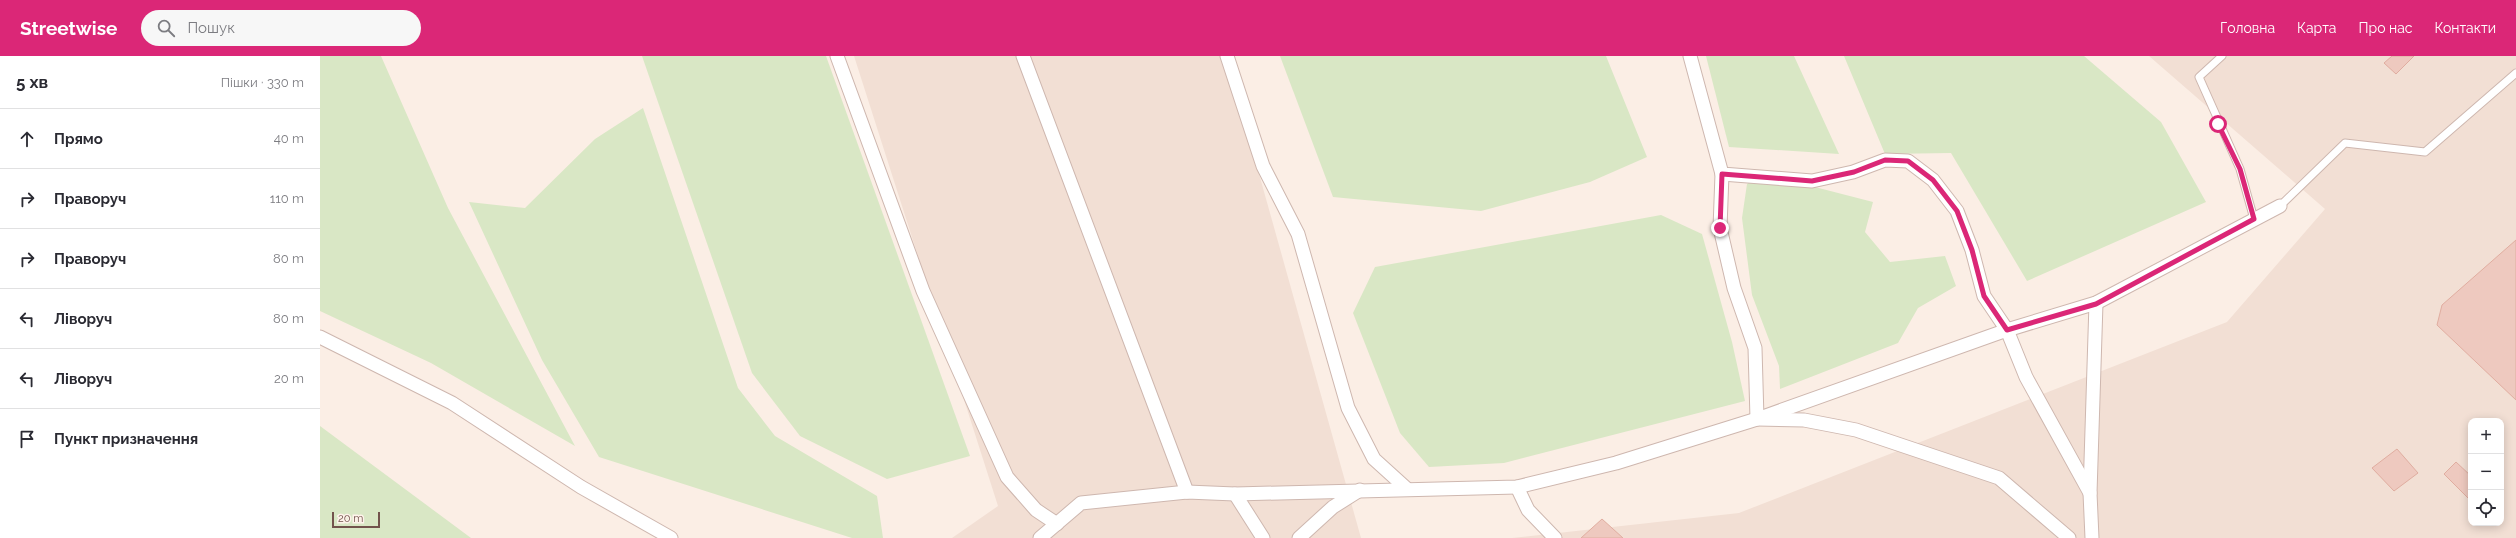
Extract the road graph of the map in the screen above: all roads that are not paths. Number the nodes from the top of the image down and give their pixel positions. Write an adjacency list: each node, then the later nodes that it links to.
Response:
1 (837, 56): 20 (street)
2 (1023, 56): 17 (street)
3 (1227, 56): 15 (street)
4 (1690, 56): 7 (street)
5 (2222, 56): 9 (lane)
6 (2516, 72): 8 (lane)
7 (1722, 174): 11 (street); 13 (street)
8 (2280, 206): 9 (street)
9 (2254, 219): 10 (street)
10 (2096, 304): 11 (street); 18 (street)
11 (2007, 330): 13 (street); 18 (street)
12 (320, 337): 21 (street)
13 (1757, 419): 14 (street); 26 (street)
14 (1517, 487): 15 (street); 25 (street)
15 (1406, 488): 16 (street)
16 (1361, 489): 19 (street); 24 (street)
17 (1187, 492): 19 (street); 20 (street)
18 (2090, 493): 27 (street)
19 (1235, 494): 23 (street)
20 (1056, 524): 22 (street)
21 (671, 538)
22 (1040, 538)
23 (1263, 538)
24 (1299, 538)
25 (1555, 538)
26 (2069, 538)
27 (2092, 538)

